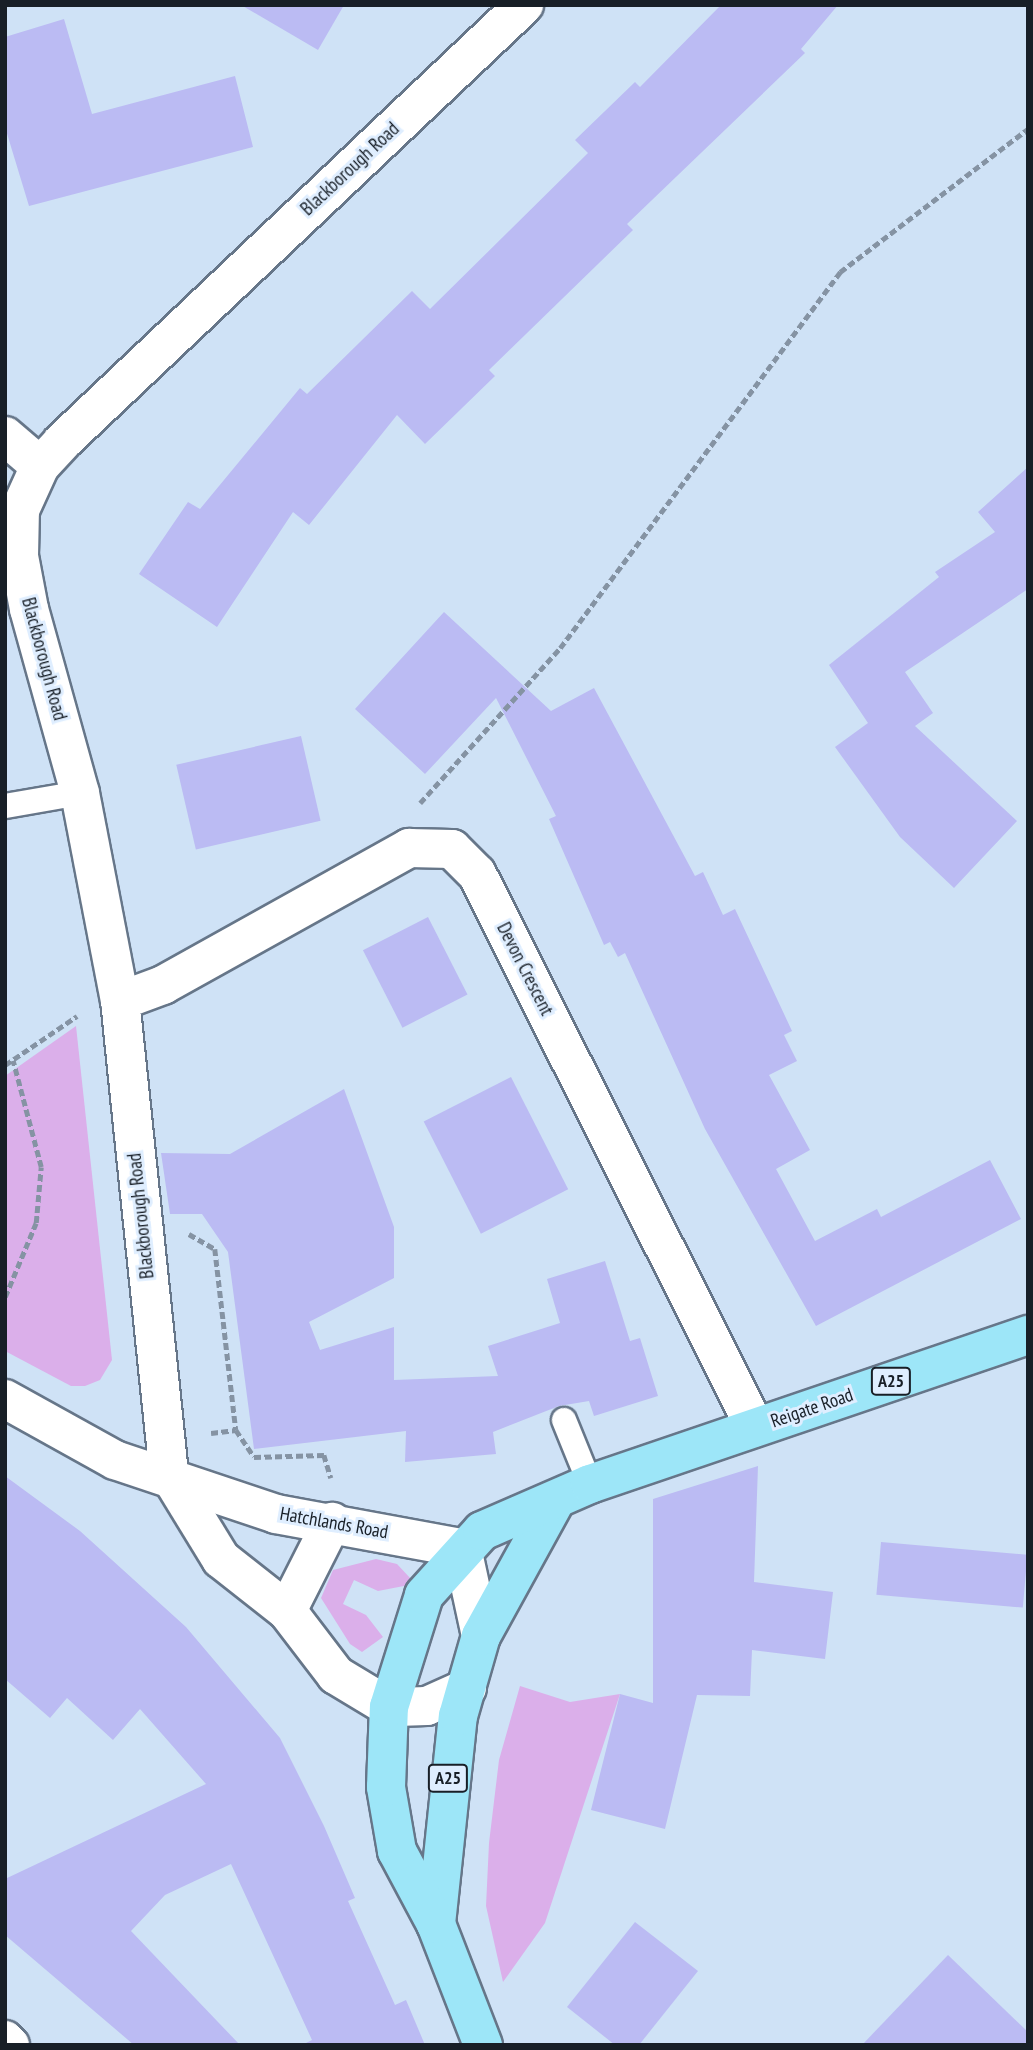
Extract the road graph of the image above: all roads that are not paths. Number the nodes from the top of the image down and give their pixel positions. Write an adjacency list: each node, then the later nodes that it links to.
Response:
1 (524, 5): 3 (main road, Blackborough Road)
2 (5, 436): 3 (main road)
3 (40, 466): 4 (main road, Blackborough Road)
4 (17, 615): 5 (main road, Blackborough Road)
5 (80, 793): 6 (lane); 7 (main road, Blackborough Road)
6 (5, 806)
7 (120, 1001): 11 (main road, Devon Crescent); 12 (main road, Blackborough Road)
8 (1028, 1335): 11 (main road, Reigate Road / A25)
9 (5, 1399): 12 (main road, Hatchlands Road)
10 (564, 1420): 13 (lane)
11 (755, 1427): 13 (main road, A25)
12 (169, 1474): 15 (main road, Hatchlands Road); 17 (main road)
13 (590, 1484): 14 (main road, A25)
14 (555, 1503): 16 (main road, A25); 18 (main road, A25)
15 (332, 1522): 16 (main road, Hatchlands Road); 17 (main road)
16 (462, 1549): 18 (main road); 20 (main road, A25)
17 (287, 1611): 20 (main road)
18 (481, 1636): 19 (main road, A25)
19 (467, 1688): 20 (main road); 21 (main road, A25)
20 (389, 1707): 21 (main road, A25)
21 (436, 1924): 24 (main road, A25)
22 (5, 2040): 23 (main road)
23 (10, 2045)
24 (483, 2045)

